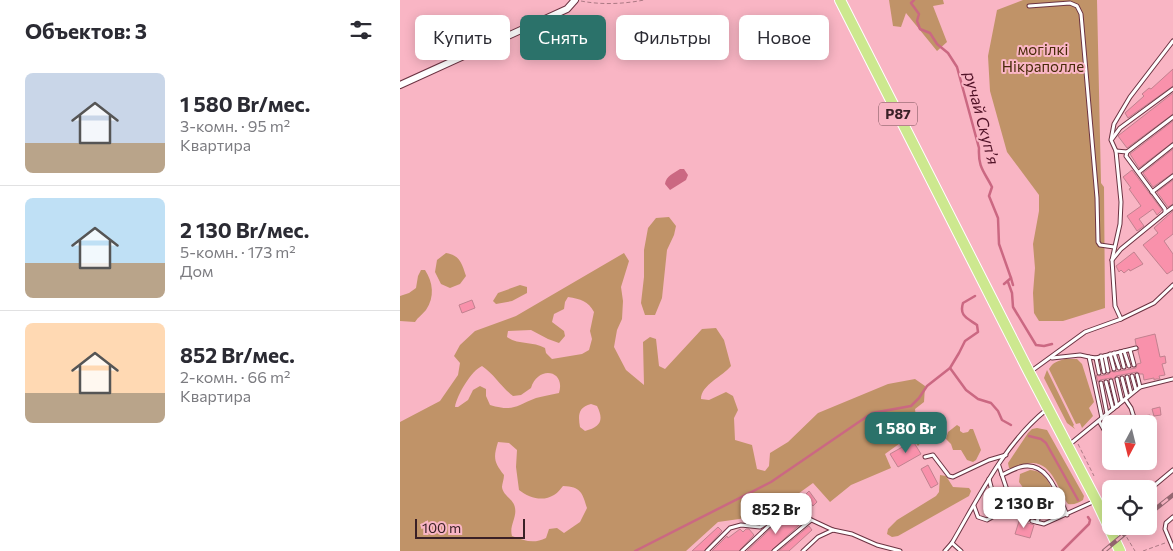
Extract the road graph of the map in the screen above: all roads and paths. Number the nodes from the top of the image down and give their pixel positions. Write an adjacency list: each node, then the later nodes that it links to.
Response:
1 (575, 0): 2 (path); 6 (street)
2 (644, 0)
3 (840, 0): 35 (main road, Р87)
4 (1029, 6): 18 (lane)
5 (1173, 41): 9 (lane)
6 (400, 85)
7 (1173, 89): 9 (lane)
8 (1173, 117): 12 (lane)
9 (1111, 140): 11 (lane)
10 (1173, 145): 13 (lane)
11 (1116, 151): 12 (lane); 18 (lane)
12 (1127, 152): 13 (lane)
13 (1138, 172): 15 (lane)
14 (1173, 176): 15 (lane)
15 (1152, 192): 17 (lane)
16 (1173, 207): 17 (lane)
17 (1165, 213): 19 (lane)
18 (1114, 247): 19 (lane)
19 (1112, 260): 21 (lane)
20 (1173, 285): 21 (lane)
21 (1121, 319): 29 (lane)
22 (1136, 348): 23 (lane)
23 (1130, 350): 24 (lane); 30 (lane)
24 (1122, 352): 25 (lane); 31 (lane)
25 (1114, 353): 26 (lane); 32 (lane)
26 (1110, 354): 27 (lane); 33 (lane)
27 (1100, 356): 28 (lane); 34 (lane); 36 (lane)
28 (1089, 357): 29 (lane); 51 (lane)
29 (1049, 359): 35 (lane)
30 (1134, 365)
31 (1126, 367)
32 (1119, 368)
33 (1114, 369)
34 (1106, 371)
35 (1029, 372): 47 (main road, Р87)
36 (1099, 373)
37 (1137, 375): 42 (lane)
38 (1122, 378): 45 (lane)
39 (1117, 379): 45 (lane)
40 (1173, 379): 42 (lane)
41 (1101, 383): 49 (lane)
42 (1140, 386): 43 (lane)
43 (1136, 390): 44 (lane); 44 (lane)
44 (1132, 394): 45 (lane)
45 (1125, 399): 46 (lane); 50 (lane)
46 (1117, 406): 48 (lane); 48 (lane)
47 (1049, 408): 54 (main road, Р87); 55 (lane)
48 (1112, 409): 49 (lane)
49 (1107, 414)
50 (1133, 415)
51 (1102, 418): 52 (lane)
52 (1098, 421): 53 (lane); 54 (lane)
53 (1102, 427)
54 (1072, 443): 60 (path); 66 (main road, Р87)
55 (1006, 455): 56 (lane); 57 (lane)
56 (925, 457)
57 (999, 466): 59 (lane); 61 (lane)
58 (1173, 470): 62 (lane)
59 (1002, 475): 63 (lane); 71 (lane)
60 (1094, 475)
61 (989, 479): 69 (lane); 69 (lane)
62 (1157, 483)
63 (1007, 490): 64 (lane); 68 (lane)
64 (1025, 495): 65 (lane); 74 (lane)
65 (1034, 498): 67 (lane); 74 (lane)
66 (1096, 500): 70 (main road, Р87); 71 (lane)
67 (1044, 501): 71 (lane); 76 (lane)
68 (1017, 505)
69 (974, 506): 81 (lane)
70 (1102, 509)
71 (1067, 515): 76 (lane)
72 (1173, 517): 80 (lane)
73 (776, 519): 75 (lane); 84 (lane); 85 (lane)
74 (1028, 519): 76 (lane)
75 (811, 520): 77 (lane); 86 (lane)
76 (1037, 522)
77 (833, 530): 87 (lane); 88 (lane)
78 (1114, 535): 91 (main road, Р87)
79 (1125, 535): 92 (path)
80 (1170, 541): 82 (path); 83 (lane)
81 (952, 543): 89 (lane); 90 (lane)
82 (1151, 550): 93 (path)
83 (1172, 550)
84 (707, 551)
85 (742, 551)
86 (774, 551)
87 (803, 551)
88 (900, 551)
89 (945, 551)
90 (961, 551)
91 (1120, 551)
92 (1135, 551)
93 (1143, 551)

